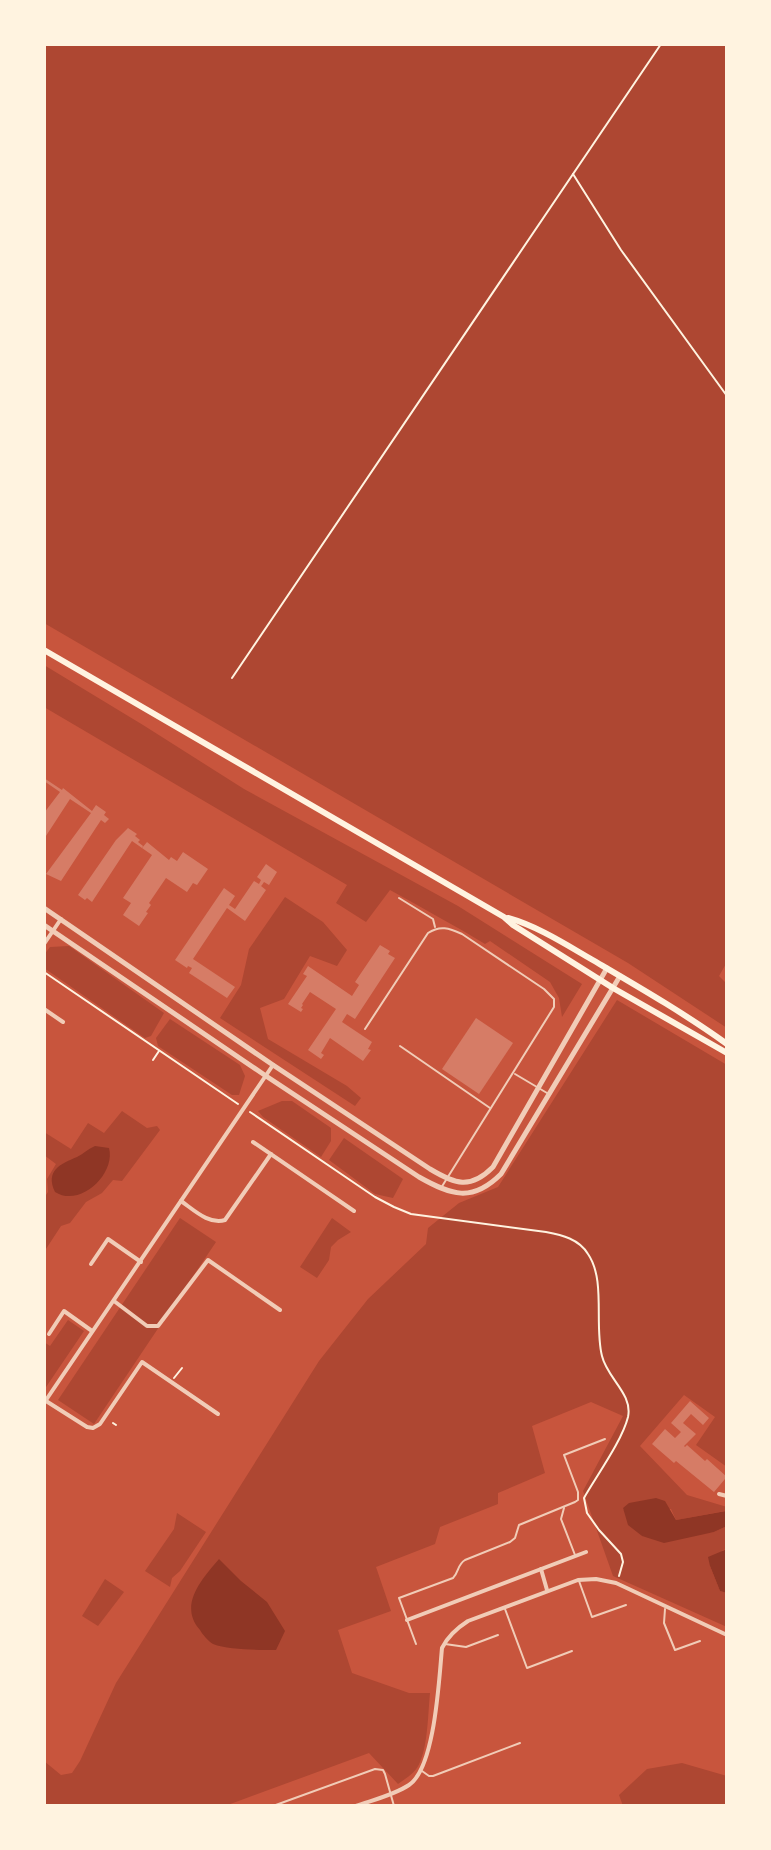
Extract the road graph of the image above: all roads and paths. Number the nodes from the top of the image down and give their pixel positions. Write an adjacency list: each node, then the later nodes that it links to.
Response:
1 (661, 44): 2 (path)
2 (572, 173): 3 (path); 5 (path)
3 (727, 396)
4 (44, 650): 8 (main road)
5 (232, 678)
6 (399, 898): 11 (lane)
7 (44, 908): 9 (street)
8 (504, 917): 14 (main road); 17 (main road)
9 (61, 919): 12 (street); 27 (street)
10 (44, 925): 12 (street)
11 (436, 928): 21 (lane); 28 (lane)
12 (53, 931): 13 (street); 29 (street)
13 (44, 944)
14 (607, 968): 16 (main road); 17 (street)
15 (44, 972): 24 (path)
16 (620, 976): 18 (street); 22 (main road)
17 (600, 979): 18 (main road); 30 (street)
18 (613, 988): 25 (main road); 32 (street)
19 (44, 1009): 20 (street)
20 (63, 1022)
21 (365, 1029)
22 (727, 1044)
23 (400, 1046): 33 (lane)
24 (159, 1050): 26 (path); 31 (path)
25 (727, 1053)
26 (153, 1060)
27 (273, 1065): 29 (street); 37 (street)
28 (514, 1073): 30 (lane); 33 (lane)
29 (266, 1076): 38 (street); 39 (street)
30 (537, 1088): 32 (lane); 37 (street)
31 (222, 1093)
32 (549, 1095): 38 (street)
33 (491, 1109): 37 (lane)
34 (264, 1121): 59 (path)
35 (253, 1142): 36 (street)
36 (271, 1154): 39 (street); 40 (street)
37 (448, 1180): 38 (lane)
38 (441, 1189)
39 (181, 1201): 41 (street)
40 (354, 1211)
41 (141, 1262): 42 (street); 43 (street)
42 (91, 1264)
43 (114, 1301): 44 (street); 45 (street)
44 (280, 1310)
45 (92, 1331): 46 (street); 49 (street)
46 (49, 1334)
47 (182, 1368): 48 (path)
48 (171, 1382): 49 (street); 50 (street)
49 (45, 1402)
50 (218, 1414)
51 (605, 1439): 54 (lane)
52 (719, 1494): 53 (street)
53 (727, 1496)
54 (564, 1507): 56 (lane); 64 (lane)
55 (586, 1552): 56 (street)
56 (576, 1556): 57 (street)
57 (541, 1569): 60 (street); 64 (street)
58 (578, 1580): 59 (street); 60 (street); 61 (lane)
59 (616, 1583): 63 (street)
60 (547, 1590): 62 (street)
61 (626, 1605)
62 (504, 1606): 68 (street); 70 (lane)
63 (665, 1606): 66 (street); 67 (lane)
64 (407, 1620): 69 (lane)
65 (498, 1635): 68 (lane)
66 (727, 1635)
67 (700, 1641)
68 (444, 1643): 72 (street)
69 (416, 1644)
70 (572, 1651)
71 (520, 1743): 72 (lane)
72 (422, 1771): 73 (street)
73 (391, 1793): 74 (lane); 77 (street); 78 (lane)
74 (287, 1801): 75 (lane); 76 (lane)
75 (273, 1806)
76 (289, 1806)
77 (356, 1806)
78 (394, 1806)

